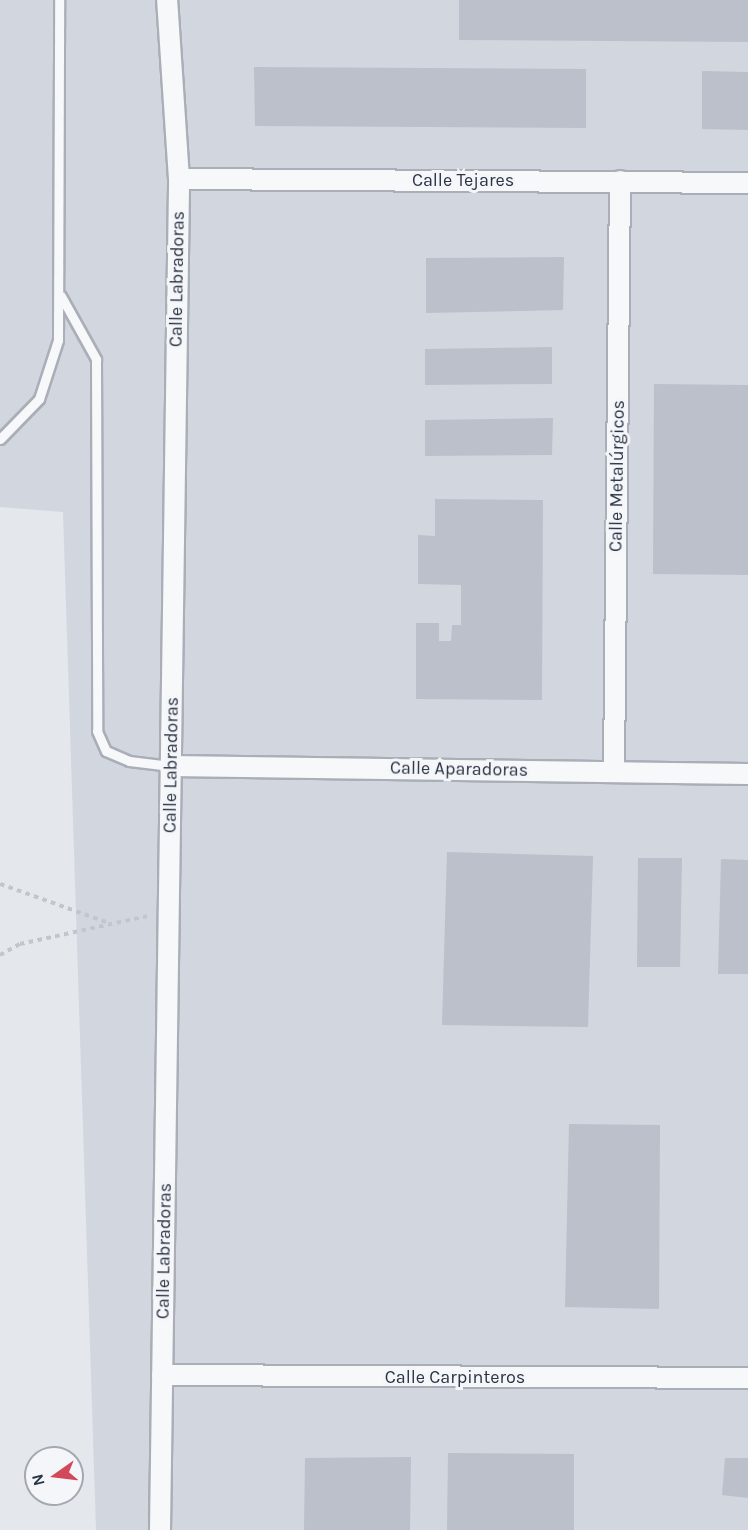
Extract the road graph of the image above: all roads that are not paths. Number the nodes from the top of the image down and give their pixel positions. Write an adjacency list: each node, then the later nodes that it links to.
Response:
1 (59, 0): 6 (lane)
2 (167, 0): 3 (street, Calle Labradoras)
3 (179, 179): 4 (street, Calle Tejares); 8 (street, Calle Labradoras)
4 (620, 181): 5 (street, Calle Tejares); 9 (street, Calle Metalúrgicos)
5 (748, 183)
6 (61, 296): 7 (lane); 8 (lane)
7 (0, 439)
8 (171, 766): 9 (street, Calle Aparadoras); 11 (street, Calle Labradoras)
9 (614, 771): 10 (street, Calle Aparadoras)
10 (748, 774)
11 (162, 1375): 12 (street, Calle Carpinteros); 13 (street, Calle Labradoras)
12 (748, 1378)
13 (160, 1530)

